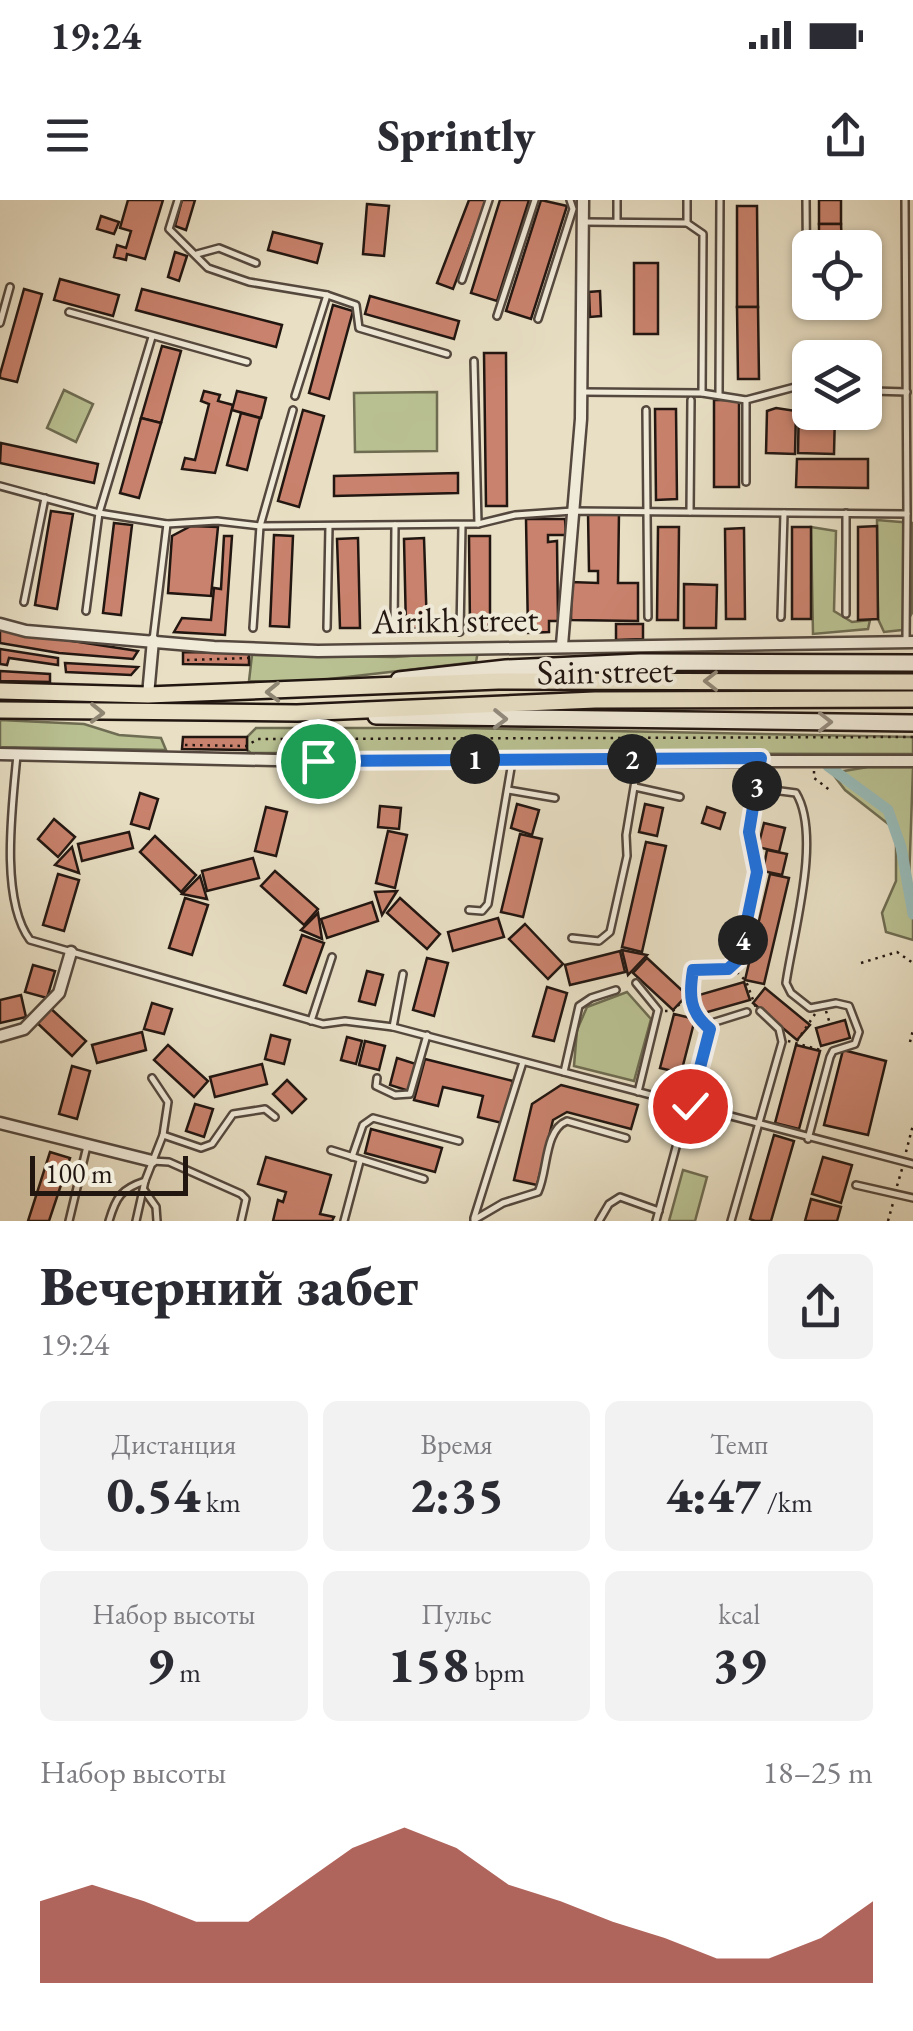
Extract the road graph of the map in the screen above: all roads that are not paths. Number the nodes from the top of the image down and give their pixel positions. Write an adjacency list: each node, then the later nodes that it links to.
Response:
1 (178, 200): 16 (lane)
2 (489, 200): 18 (lane)
3 (535, 200): 22 (lane)
4 (570, 200): 23 (lane)
5 (583, 200): 11 (street)
6 (617, 200): 12 (lane)
7 (688, 200): 13 (lane)
8 (720, 200): 34 (lane)
9 (806, 200): 14 (lane)
10 (905, 200): 15 (lane)
11 (584, 222): 12 (lane); 31 (street)
12 (617, 222): 13 (lane)
13 (687, 223): 33 (lane)
14 (806, 230)
15 (909, 242): 32 (lane)
16 (197, 254): 17 (lane); 20 (lane)
17 (256, 263)
18 (462, 280)
19 (10, 287): 24 (lane)
20 (327, 295): 26 (lane); 35 (lane)
21 (69, 312): 25 (lane)
22 (497, 316)
23 (538, 319)
24 (0, 322)
25 (152, 337): 28 (lane); 44 (lane)
26 (447, 354)
27 (474, 361): 52 (lane)
28 (246, 362)
29 (792, 387): 37 (lane)
30 (882, 391): 32 (lane)
31 (582, 392): 33 (lane); 43 (street)
32 (907, 392): 49 (lane)
33 (702, 393): 34 (lane)
34 (719, 394): 37 (lane)
35 (295, 396)
36 (691, 400): 46 (lane)
37 (746, 400): 40 (lane)
38 (292, 410): 54 (lane)
39 (646, 410): 45 (lane)
40 (746, 482)
41 (0, 486): 42 (lane)
42 (44, 498): 44 (lane); 56 (lane)
43 (573, 511): 45 (lane); 52 (lane); 69 (street)
44 (99, 512): 50 (lane); 57 (lane)
45 (647, 512): 46 (lane); 59 (lane)
46 (690, 512): 47 (lane)
47 (784, 513): 48 (lane); 60 (lane)
48 (846, 514): 49 (lane); 58 (lane)
49 (906, 514): 67 (lane)
50 (167, 524): 54 (lane); 66 (lane)
51 (462, 524): 52 (lane); 53 (lane); 65 (lane)
52 (478, 524)
53 (395, 525): 55 (lane); 64 (lane)
54 (260, 526): 55 (lane); 62 (lane)
55 (329, 526): 63 (lane)
56 (24, 602)
57 (86, 610)
58 (846, 614)
59 (648, 617)
60 (781, 617)
61 (0, 624): 66 (street, Airikh street)
62 (252, 628)
63 (326, 628)
64 (394, 628)
65 (460, 632)
66 (153, 640): 69 (street, Airikh street); 75 (street)
67 (910, 642): 68 (street, Airikh street)
68 (640, 645): 69 (street, Airikh street); 70 (street)
69 (562, 646)
70 (640, 662): 71 (main road, Sain street); 73 (main road, Sain street)
71 (911, 662)
72 (913, 682): 73 (main road, Sain street, one-way to 73)
73 (370, 685): 75 (main road, Sain street, one-way to 75)
74 (0, 691): 75 (main road, Sain street)
75 (148, 695)
76 (913, 699): 78 (main road, Sain street)
77 (0, 710): 78 (main road, Sain street, one-way to 78)
78 (297, 713): 79 (main road, Sain street, one-way to 79)
79 (911, 727)
80 (0, 754): 81 (street)
81 (17, 755): 83 (street); 93 (lane)
82 (761, 758): 84 (street); 85 (street); 87 (lane)
83 (512, 759): 84 (street); 88 (lane)
84 (639, 760): 86 (lane)
85 (913, 761)
86 (635, 788): 89 (lane); 92 (lane)
87 (757, 788): 95 (lane); 116 (lane)
88 (508, 790): 90 (lane); 91 (lane)
89 (680, 797)
90 (555, 798)
91 (469, 910)
92 (572, 938)
93 (70, 952): 101 (lane); 104 (street)
94 (332, 957): 101 (lane)
95 (693, 970)
96 (403, 974): 102 (lane)
97 (636, 983): 109 (lane)
98 (616, 990): 106 (lane)
99 (747, 1012): 110 (lane)
100 (760, 1012): 113 (lane)
101 (312, 1020): 102 (lane)
102 (393, 1027): 103 (lane)
103 (427, 1035): 105 (lane); 108 (lane)
104 (0, 1036)
105 (523, 1061): 106 (lane); 130 (lane)
106 (564, 1072): 109 (lane)
107 (152, 1078): 114 (lane)
108 (378, 1078)
109 (638, 1092): 110 (lane)
110 (690, 1106): 113 (lane); 129 (lane)
111 (276, 1116): 114 (lane)
112 (0, 1123): 118 (street)
113 (759, 1126): 116 (lane); 139 (lane)
114 (163, 1135): 121 (lane)
115 (626, 1138): 130 (lane)
116 (808, 1139): 123 (lane)
117 (458, 1141): 120 (lane)
118 (87, 1146): 121 (street); 131 (lane)
119 (331, 1150): 120 (lane)
120 (352, 1158): 122 (lane)
121 (152, 1160): 125 (lane); 135 (lane)
122 (361, 1160): 124 (lane); 136 (lane)
123 (913, 1164)
124 (424, 1179)
125 (145, 1181): 127 (lane); 132 (lane)
126 (856, 1185): 128 (lane)
127 (144, 1190): 133 (lane); 134 (lane)
128 (913, 1198)
129 (659, 1211): 137 (lane); 138 (lane)
130 (474, 1220)
131 (69, 1221)
132 (109, 1221)
133 (136, 1221)
134 (157, 1221)
135 (242, 1221)
136 (344, 1221)
137 (599, 1221)
138 (656, 1221)
139 (731, 1221)

